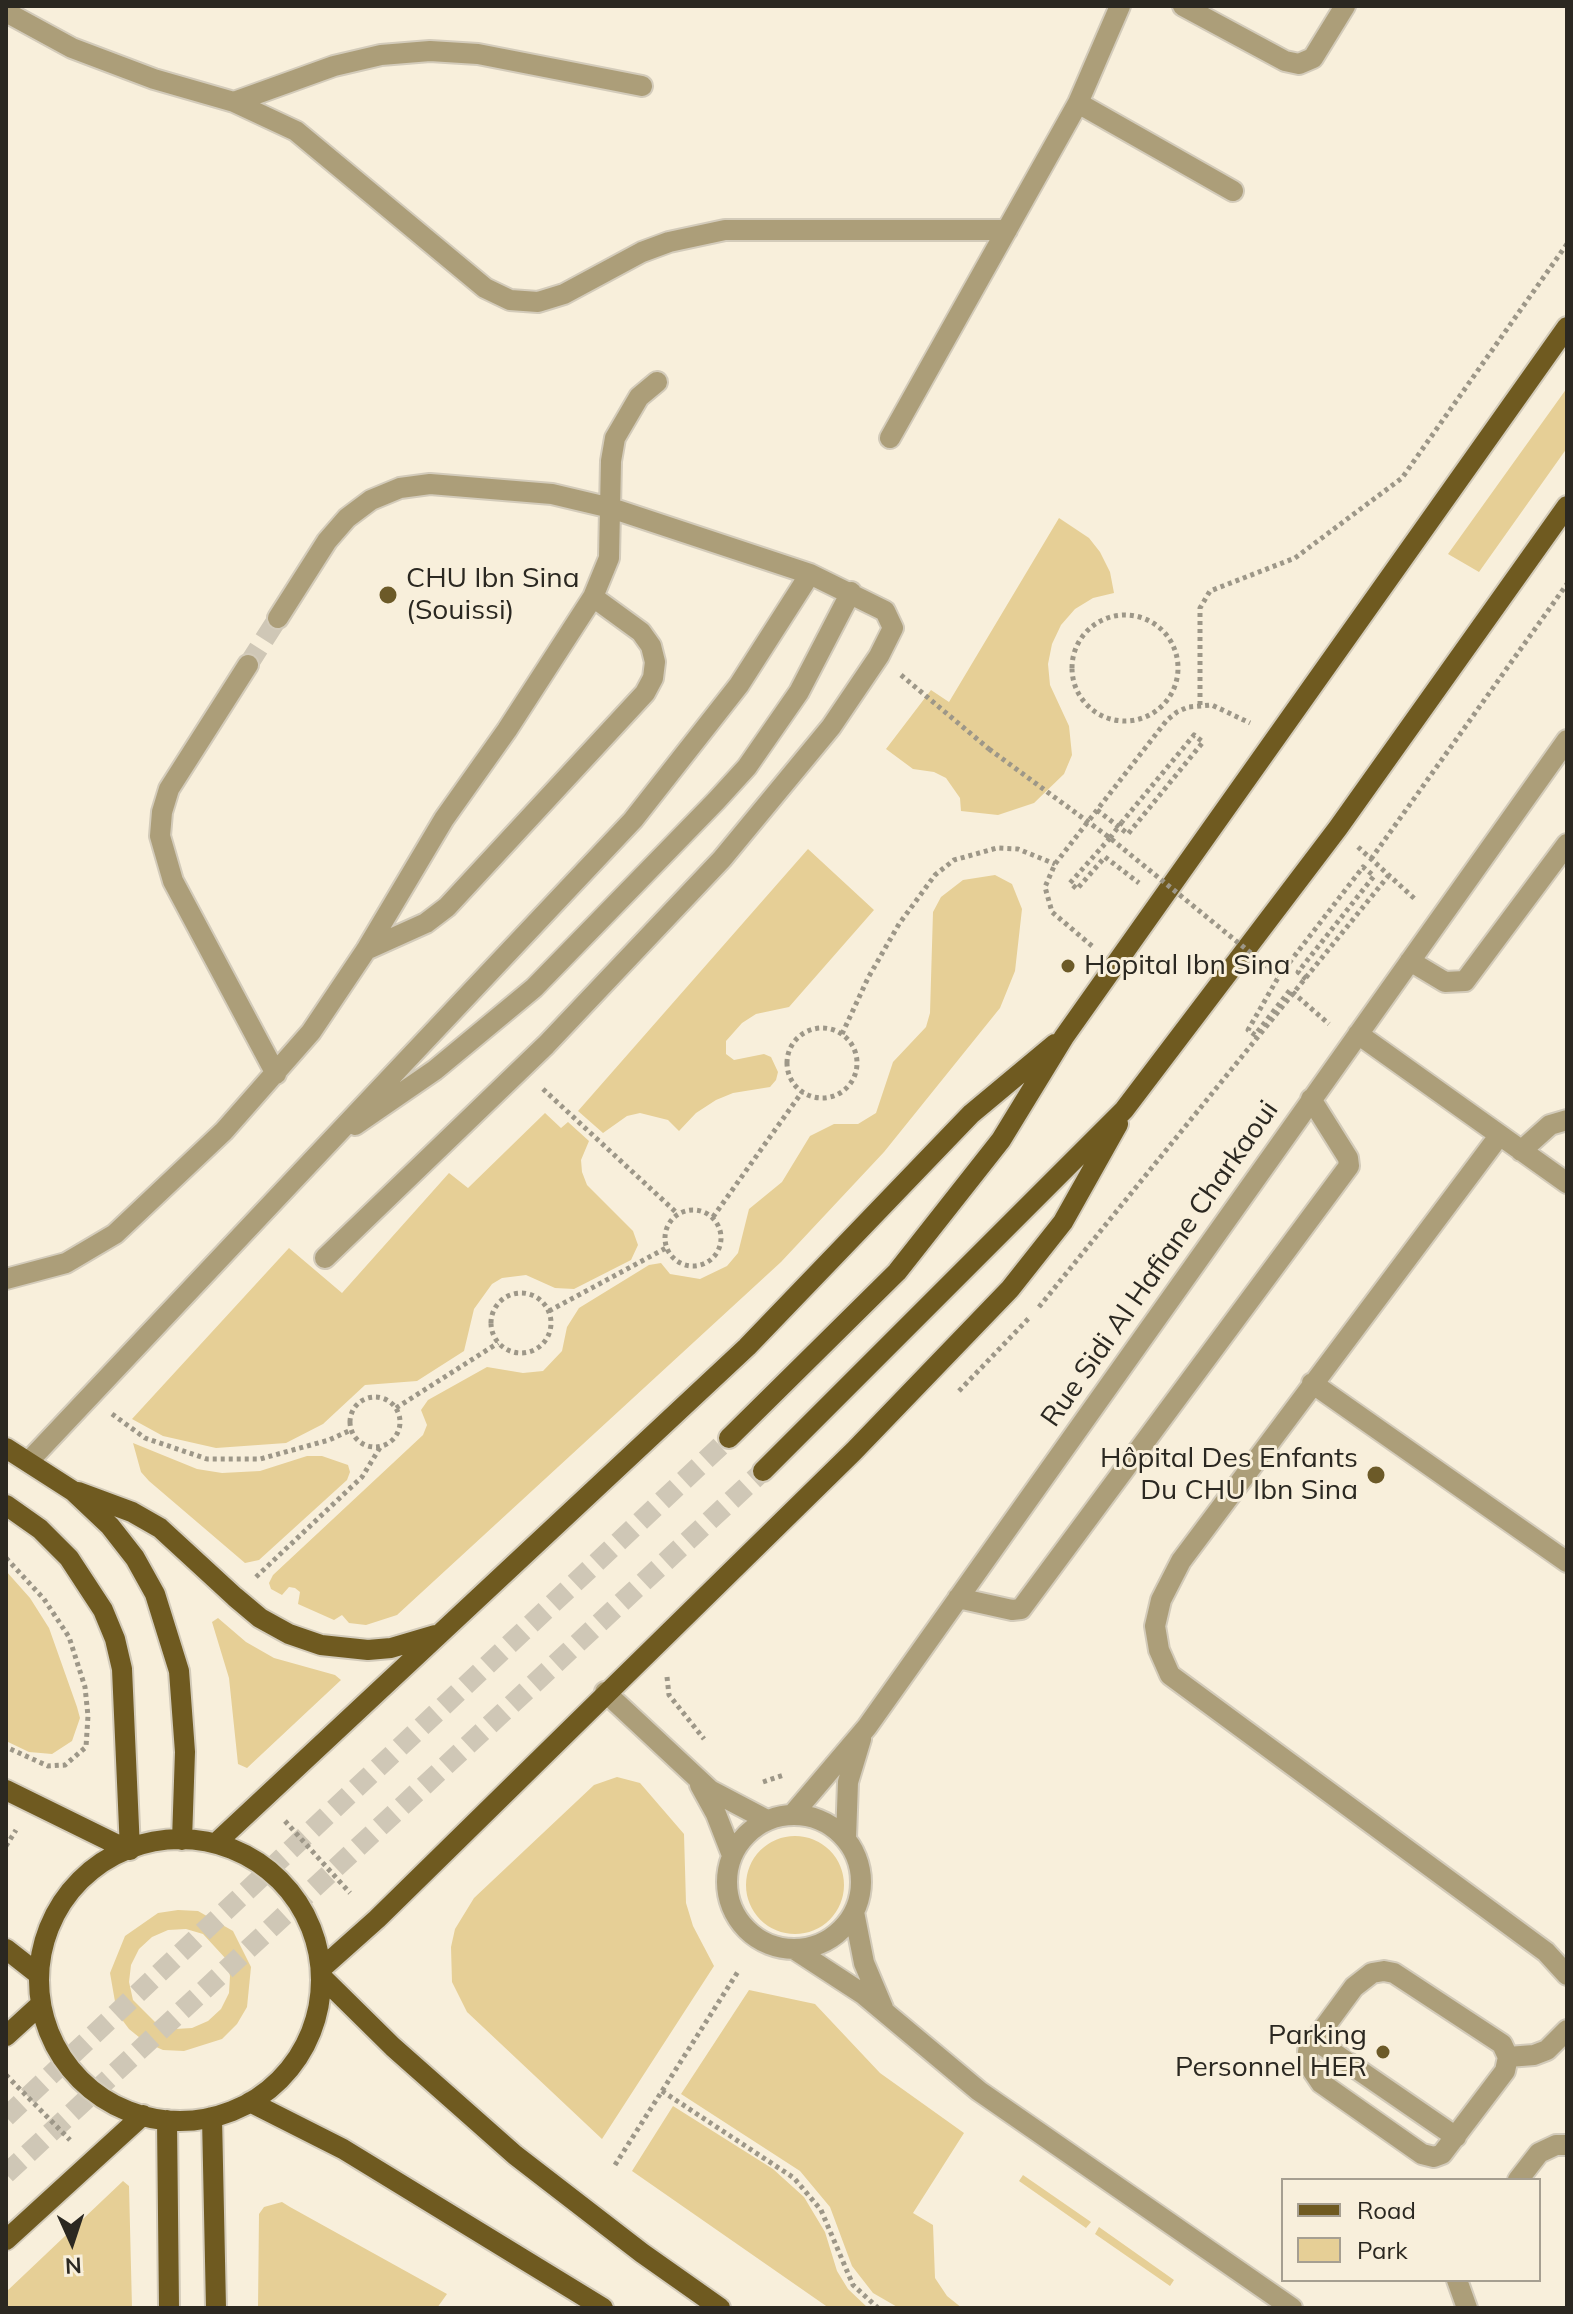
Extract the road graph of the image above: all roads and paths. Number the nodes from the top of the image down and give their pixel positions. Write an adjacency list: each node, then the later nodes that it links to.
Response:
1 (1120, 6): 8 (street)
2 (1183, 6): 3 (street)
3 (1345, 6)
4 (6, 12): 5 (street)
5 (26, 15): 7 (street)
6 (642, 86): 7 (street)
7 (234, 102): 10 (street)
8 (1078, 103): 9 (street); 10 (street)
9 (1233, 191)
10 (1007, 230): 14 (street)
11 (1567, 244): 25 (path)
12 (1567, 327): 27 (main road)
13 (657, 382): 16 (street)
14 (890, 438)
15 (1567, 506): 30 (main road)
16 (611, 508): 17 (street); 20 (street); 21 (street)
17 (810, 574): 19 (street); 57 (street)
18 (1567, 584): 33 (path)
19 (851, 592): 50 (street); 57 (street)
20 (593, 597): 38 (street); 38 (street)
21 (278, 618)
22 (248, 665): 51 (street)
23 (925, 694): 31 (path, bridge)
24 (1165, 705): 24 (path); 26 (path)
25 (1200, 705): 26 (path); 27 (path)
26 (1177, 712): 29 (path)
27 (1275, 738): 40 (main road)
28 (1567, 740): 39 (street, Rue Sidi Al Hafiane Charkaoui)
29 (1097, 810): 31 (path, bridge); 34 (path)
30 (1338, 828): 33 (path); 54 (main road)
31 (1110, 838): 35 (path); 41 (path, bridge)
32 (1567, 844): 39 (street)
33 (1371, 859): 36 (path)
34 (1055, 864): 40 (path); 46 (path)
35 (1118, 867)
36 (1389, 875): 37 (path); 42 (path)
37 (1409, 914)
38 (366, 950): 51 (street)
39 (1410, 961): 47 (street, Rue Sidi Al Hafiane Charkaoui)
40 (1116, 963): 49 (main road)
41 (1279, 976): 42 (path); 43 (path)
42 (1306, 979): 43 (path)
43 (1294, 994): 45 (path); 69 (path)
44 (1338, 1012): 45 (path)
45 (1329, 1024): 48 (path)
46 (842, 1034): 52 (path); 52 (path)
47 (1358, 1034): 53 (street, Rue Sidi Al Hafiane Charkaoui); 56 (street)
48 (1321, 1036)
49 (1064, 1037): 72 (main road); 83 (main road)
50 (521, 1069): 60 (path); 63 (street)
51 (276, 1074): 64 (street)
52 (802, 1092): 61 (path)
53 (1311, 1099): 82 (street, Rue Sidi Al Hafiane Charkaoui); 82 (street)
54 (1124, 1110): 76 (main road); 85 (main road)
55 (1567, 1120): 58 (street)
56 (1499, 1136): 58 (street); 67 (street)
57 (322, 1148): 68 (street)
58 (1521, 1151): 59 (street)
59 (1567, 1183)
60 (678, 1214): 61 (path); 62 (path)
61 (713, 1217): 62 (path)
62 (666, 1248): 65 (path)
63 (325, 1258)
64 (6, 1279)
65 (549, 1311): 66 (path); 66 (path)
66 (498, 1343): 70 (path)
67 (1312, 1383): 80 (street); 110 (street)
68 (91, 1395): 71 (path); 75 (street)
69 (949, 1401)
70 (396, 1408): 71 (path); 73 (path)
71 (351, 1430): 73 (path)
72 (729, 1438)
73 (381, 1446): 81 (path)
74 (6, 1448): 75 (main road)
75 (29, 1461): 77 (main road)
76 (763, 1471)
77 (73, 1491): 81 (main road); 98 (main road)
78 (6, 1505): 101 (main road)
79 (6, 1558): 88 (path)
80 (1567, 1562)
81 (235, 1597): 83 (main road)
82 (958, 1598): 86 (street, Rue Sidi Al Hafiane Charkaoui)
83 (439, 1634): 99 (main road)
84 (672, 1668): 87 (path)
85 (605, 1692): 90 (street); 108 (main road)
86 (864, 1731): 94 (street, Rue Sidi Al Hafiane Charkaoui); 97 (street)
87 (708, 1744)
88 (6, 1747)
89 (788, 1773): 91 (path)
90 (694, 1775): 95 (street); 102 (street)
91 (752, 1782)
92 (6, 1790): 101 (main road)
93 (280, 1814): 103 (path)
94 (793, 1814): 95 (street); 97 (street)
95 (767, 1820): 102 (street)
96 (19, 1825): 100 (path)
97 (846, 1838): 104 (street)
98 (182, 1840): 99 (main road); 101 (main road)
99 (216, 1843): 108 (main road)
100 (6, 1846)
101 (129, 1850): 109 (main road)
102 (732, 1855): 106 (street)
103 (350, 1893)
104 (854, 1912): 106 (street); 112 (street)
105 (6, 1949): 109 (main road)
106 (794, 1949): 112 (street)
107 (739, 1970): 118 (path)
108 (322, 1973): 119 (main road); 133 (main road)
109 (38, 1974): 111 (main road)
110 (1567, 1974)
111 (40, 2005): 114 (main road); 120 (main road)
112 (885, 2012): 135 (street)
113 (1567, 2030): 116 (street)
114 (6, 2036)
115 (1315, 2040): 116 (street); 123 (street); 123 (street)
116 (1508, 2057): 123 (street)
117 (6, 2075): 125 (path)
118 (662, 2091): 126 (path); 134 (path)
119 (250, 2102): 121 (main road); 132 (main road)
120 (143, 2115): 122 (main road); 128 (main road)
121 (212, 2117): 122 (main road); 131 (main road)
122 (167, 2120): 130 (main road)
123 (1456, 2137)
124 (1567, 2145): 127 (street)
125 (78, 2147)
126 (615, 2165)
127 (1520, 2178)
128 (6, 2240)
129 (1458, 2282): 136 (street)
130 (169, 2308)
131 (216, 2308)
132 (603, 2308)
133 (720, 2308)
134 (878, 2308)
135 (1292, 2308)
136 (1467, 2308)

